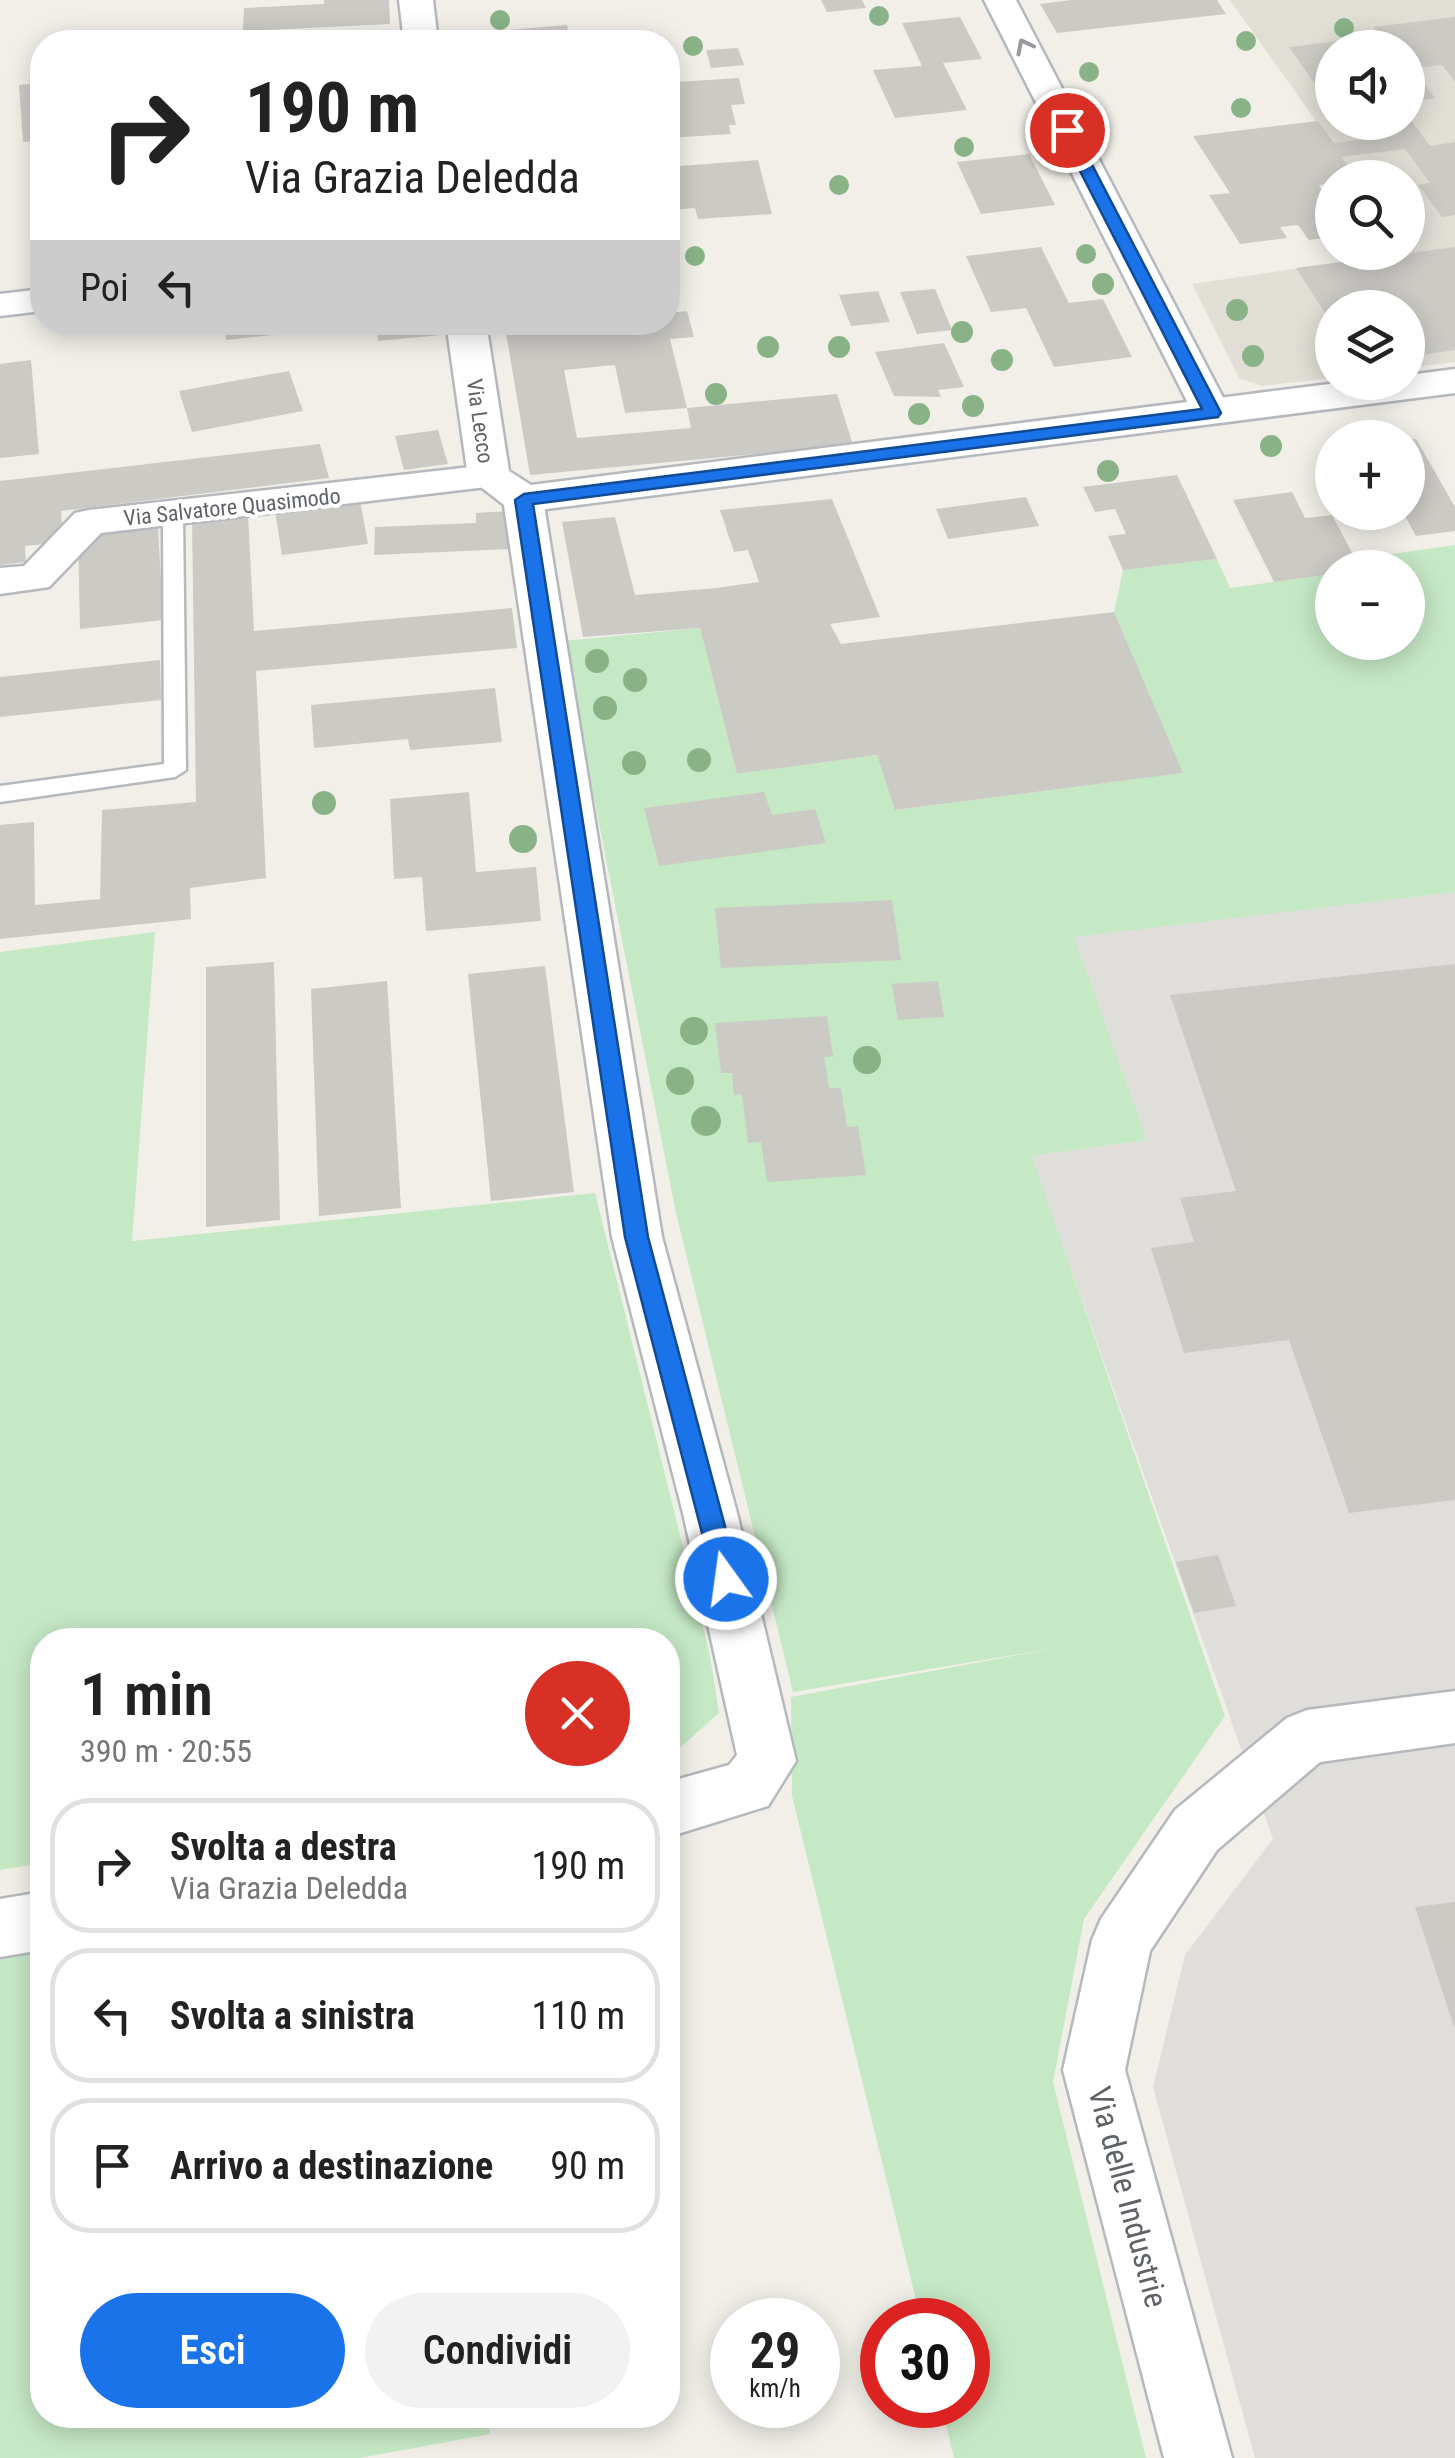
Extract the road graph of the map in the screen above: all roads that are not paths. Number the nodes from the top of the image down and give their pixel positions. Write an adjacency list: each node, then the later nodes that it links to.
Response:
1 (416, 0): 3 (street)
2 (1000, 0): 8 (street, one-way to 2)
3 (420, 30)
4 (30, 301): 5 (street)
5 (0, 305)
6 (469, 335): 9 (street, Via Lecco)
7 (1455, 382): 8 (street)
8 (1212, 413): 9 (street)
9 (506, 488): 10 (street, Via Salvatore Quasimodo); 14 (street)
10 (173, 515): 11 (street, Via Salvatore Quasimodo); 12 (lane)
11 (0, 581)
12 (0, 794)
13 (1455, 1717): 17 (street, Via delle Industrie)
14 (680, 1806)
15 (30, 1922): 16 (street)
16 (0, 1928)
17 (1198, 2458)

